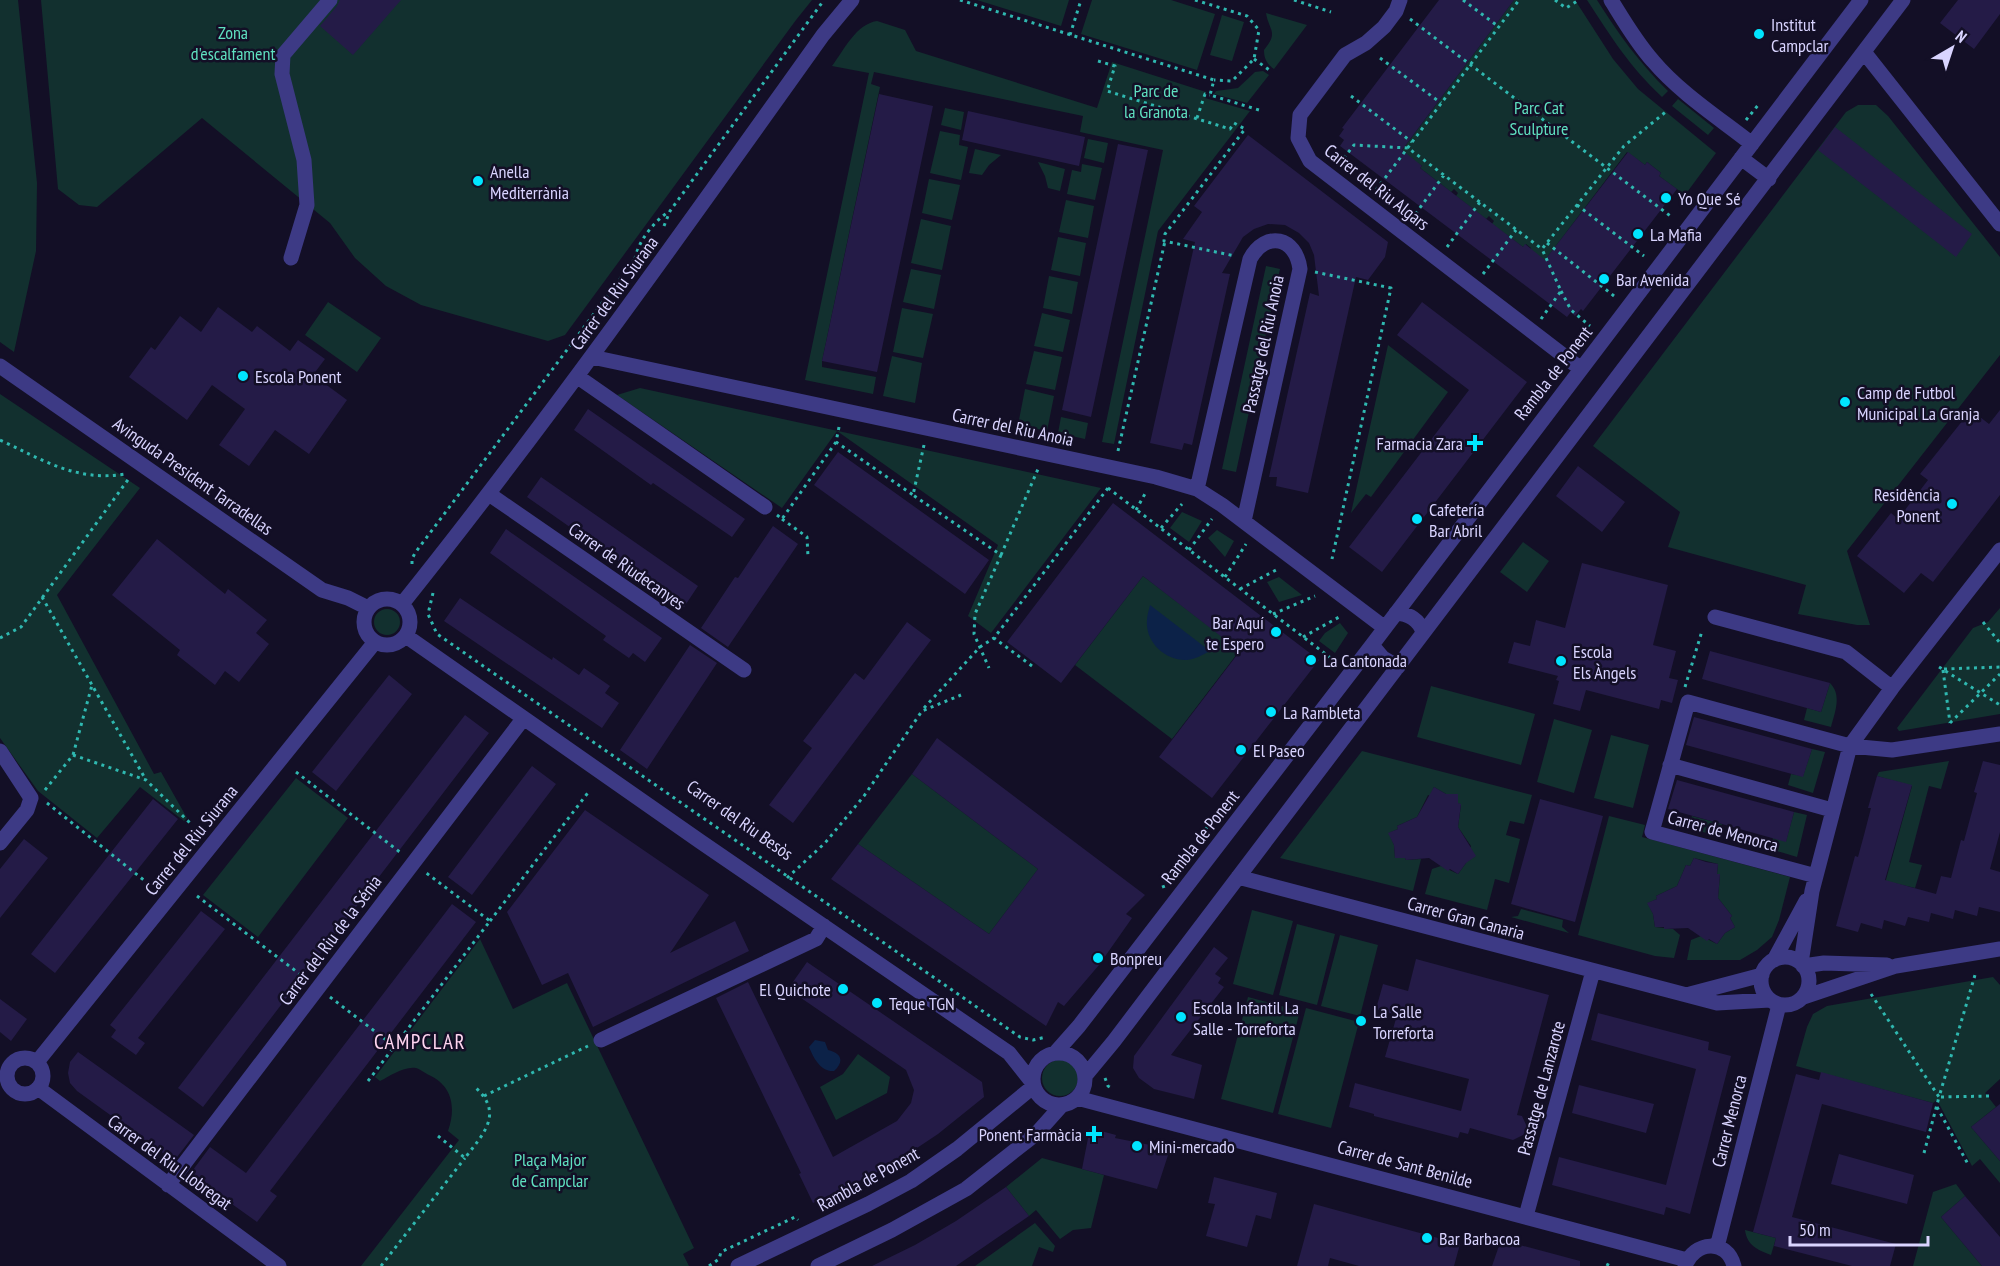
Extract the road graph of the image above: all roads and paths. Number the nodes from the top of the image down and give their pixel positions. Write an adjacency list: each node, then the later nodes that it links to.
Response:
1 (330, 0): 60 (street)
2 (824, 0): 47 (path)
3 (852, 0): 68 (street, Carrer del Riu Siurana)
4 (960, 0): 19 (path)
5 (1081, 0): 19 (path)
6 (1194, 0): 22 (path)
7 (1294, 0): 16 (path)
8 (1400, 0): 70 (street, Carrer del Riu Algars)
9 (1463, 0): 18 (path)
10 (1519, 0): 18 (path)
11 (1555, 0): 12 (path)
12 (1578, 0)
13 (1611, 0): 36 (street)
14 (1861, 0): 36 (street, Rambla de Ponent)
15 (1903, 0): 20 (street)
16 (1331, 12)
17 (1408, 18): 24 (path)
18 (1499, 27): 24 (path)
19 (1070, 35): 26 (path)
20 (1864, 52): 42 (street); 46 (street)
21 (1380, 58): 30 (path)
22 (1254, 59): 25 (path); 26 (path)
23 (1098, 61): 33 (path)
24 (1470, 65): 30 (path); 40 (path)
25 (1272, 72)
26 (1214, 80): 27 (path)
27 (1210, 96): 31 (path); 33 (path)
28 (1351, 96): 35 (path)
29 (1761, 101): 34 (path)
30 (1441, 103): 35 (path)
31 (1259, 110)
32 (1668, 110): 40 (path)
33 (1197, 119): 53 (path)
34 (1745, 122)
35 (1412, 142): 37 (path)
36 (1752, 144): 38 (street, Rambla de Ponent)
37 (1408, 148): 39 (path); 41 (path); 43 (path)
38 (1741, 158): 42 (street); 70 (street, Rambla de Ponent)
39 (1338, 165)
40 (1606, 168): 45 (path); 48 (path)
41 (1444, 175): 44 (path); 49 (path)
42 (1768, 178): 113 (street)
43 (1373, 194)
44 (1480, 202): 51 (path); 56 (path)
45 (1577, 205): 55 (path); 59 (path)
46 (1995, 208): 50 (street)
47 (670, 211): 52 (path); 61 (path)
48 (1673, 218)
49 (1410, 221)
50 (2000, 224)
51 (1516, 230): 57 (path); 63 (path)
52 (658, 234)
53 (1165, 241): 58 (path); 76 (path)
54 (651, 243): 61 (path)
55 (1547, 243): 57 (path); 65 (path)
56 (1446, 248)
57 (1542, 249): 64 (path)
58 (1237, 256)
59 (1644, 256)
60 (291, 258)
61 (634, 259): 97 (path)
62 (1311, 271): 96 (path)
63 (1482, 276)
64 (1561, 291): 66 (path); 67 (path)
65 (1614, 296)
66 (1540, 320)
67 (1590, 326)
68 (592, 357): 71 (street, Carrer del Riu Siurana); 80 (street, Carrer del Riu Anoia)
69 (0, 366): 105 (street, Avinguda President Tarradellas)
70 (1581, 369): 106 (street, Rambla de Ponent)
71 (578, 377): 82 (street, Carrer del Riu Siurana); 85 (street)
72 (838, 427): 74 (path)
73 (0, 440): 103 (path)
74 (836, 442): 83 (path); 87 (path)
75 (924, 445): 83 (path)
76 (1118, 451)
77 (1038, 468): 94 (path)
78 (1111, 484): 79 (path)
79 (1108, 488): 86 (path); 118 (path)
80 (1197, 489): 89 (street, Carrer del Riu Anoia); 89 (street, Passatge del Riu Anoia)
81 (1146, 492): 86 (path)
82 (489, 494): 104 (street, Carrer del Riu Siurana); 131 (street, Carrer de Riudecanyes)
83 (913, 495): 94 (path)
84 (1182, 504): 90 (path)
85 (765, 507): 87 (path)
86 (1136, 510): 90 (path)
87 (782, 519): 95 (path)
88 (1212, 519): 92 (path)
89 (1244, 521): 111 (street, Carrer del Riu Anoia)
90 (1161, 528): 92 (path)
91 (1246, 544): 99 (path)
92 (1189, 550): 99 (path)
93 (2000, 550): 134 (street)
94 (1001, 555): 123 (path)
95 (808, 557)
96 (1332, 559)
97 (414, 566)
98 (1279, 568): 101 (path)
99 (1225, 578): 101 (path)
100 (435, 587): 120 (path, Carrer del Riu Besòs)
101 (1240, 589): 107 (path)
102 (1315, 596): 107 (path)
103 (42, 597): 117 (path); 133 (path)
104 (402, 604): 105 (street); 114 (street)
105 (368, 608): 119 (street)
106 (1396, 613): 111 (street, Rambla de Ponent); 113 (street)
107 (1273, 614): 116 (path)
108 (1341, 616): 116 (path)
109 (1715, 617): 134 (street)
110 (1983, 622): 121 (path)
111 (1385, 628): 122 (street, Rambla de Ponent)
112 (1702, 631): 135 (path)
113 (1423, 633): 127 (street)
114 (406, 636): 119 (street); 140 (street)
115 (452, 637): 120 (path)
116 (1303, 637): 125 (path)
117 (0, 638)
118 (994, 638): 123 (path); 126 (path)
119 (375, 642): 185 (street, Carrer del Riu Siurana)
120 (448, 642): 124 (path); 148 (path, Carrer del Riu Besòs)
121 (2000, 643)
122 (1372, 645): 127 (street); 184 (street, Rambla de Ponent)
123 (980, 647): 129 (path); 139 (path)
124 (444, 648)
125 (1336, 662)
126 (1032, 666)
127 (1398, 667): 158 (street)
128 (2000, 667): 130 (path)
129 (989, 668)
130 (1941, 668): 136 (path); 136 (path)
131 (744, 670)
132 (2000, 674): 136 (path)
133 (92, 685): 144 (path); 149 (path)
134 (1892, 688): 142 (street)
135 (1684, 690)
136 (1980, 693): 138 (path)
137 (961, 695): 139 (path)
138 (2000, 705)
139 (922, 711): 157 (path)
140 (523, 719): 156 (street, Carrer del Riu de la Sénia); 165 (street)
141 (2000, 734): 142 (street)
142 (1850, 746): 145 (street, Carrer de Menorca); 152 (street)
143 (0, 751): 155 (street)
144 (72, 755): 149 (path); 159 (path)
145 (1670, 765): 152 (street); 162 (street, Carrer de Menorca)
146 (296, 772): 156 (path)
147 (648, 773): 148 (path)
148 (644, 777): 150 (path); 157 (path, Carrer del Riu Besòs)
149 (146, 780): 154 (path)
150 (639, 783)
151 (590, 790): 164 (path)
152 (1832, 810): 162 (street)
153 (1213, 820): 161 (path)
154 (191, 824)
155 (0, 843)
156 (414, 863): 164 (path); 173 (street, Carrer del Riu de la Sénia)
157 (788, 877): 160 (path); 179 (path, Carrer del Riu Besòs)
158 (1238, 877): 170 (street, Carrer Gran Canaria); 189 (street)
159 (145, 881)
160 (784, 881)
161 (1162, 883)
162 (1814, 883): 167 (street); 168 (street)
163 (197, 896): 173 (path)
164 (490, 921): 182 (path)
165 (824, 926): 181 (street); 183 (street)
166 (2000, 949): 169 (street)
167 (1774, 960): 168 (street); 171 (street)
168 (1802, 965): 169 (street); 176 (street)
169 (1896, 966): 176 (street)
170 (1593, 971): 175 (street, Carrer Gran Canaria); 202 (street, Passatge de Lanzarote)
171 (1762, 975): 175 (street, Carrer Gran Canaria); 177 (street)
172 (1975, 975): 194 (path)
173 (318, 988): 182 (path); 201 (street, Carrer del Riu de la Sénia)
174 (1871, 993): 194 (path)
175 (1685, 995): 177 (street, Carrer Gran Canaria)
176 (1804, 997): 177 (street)
177 (1774, 1002): 204 (street, Carrer Menorca)
178 (1017, 1028): 179 (path)
179 (1013, 1032): 180 (path, Carrer del Riu Besòs); 183 (path)
180 (1048, 1036)
181 (601, 1040): 192 (path)
182 (394, 1046): 187 (path)
183 (1009, 1046): 184 (street); 188 (street)
184 (1051, 1054): 188 (street); 189 (street)
185 (37, 1062): 186 (street); 191 (street)
186 (4, 1065): 191 (street)
187 (368, 1081)
188 (1033, 1084): 195 (street); 209 (street, Rambla de Ponent)
189 (1082, 1087): 195 (street); 202 (street, Carrer de Sant Benilde)
190 (476, 1088): 192 (path)
191 (38, 1089): 201 (street, Carrer del Riu Llobregat)
192 (484, 1096): 199 (path)
193 (1992, 1096): 194 (path)
194 (1939, 1097): 196 (path)
195 (1062, 1105): 210 (street)
196 (1936, 1106): 198 (path); 200 (path)
197 (438, 1136): 199 (path)
198 (1924, 1153)
199 (465, 1158): 207 (path)
200 (1969, 1166)
201 (168, 1185): 206 (street, Carrer del Riu Llobregat)
202 (1527, 1216): 205 (street, Carrer de Sant Benilde)
203 (802, 1221): 208 (path)
204 (1717, 1247): 205 (street); 211 (street)
205 (1686, 1263)
206 (279, 1266)
207 (381, 1266)
208 (709, 1266)
209 (738, 1266)
210 (818, 1266)
211 (1734, 1266)

